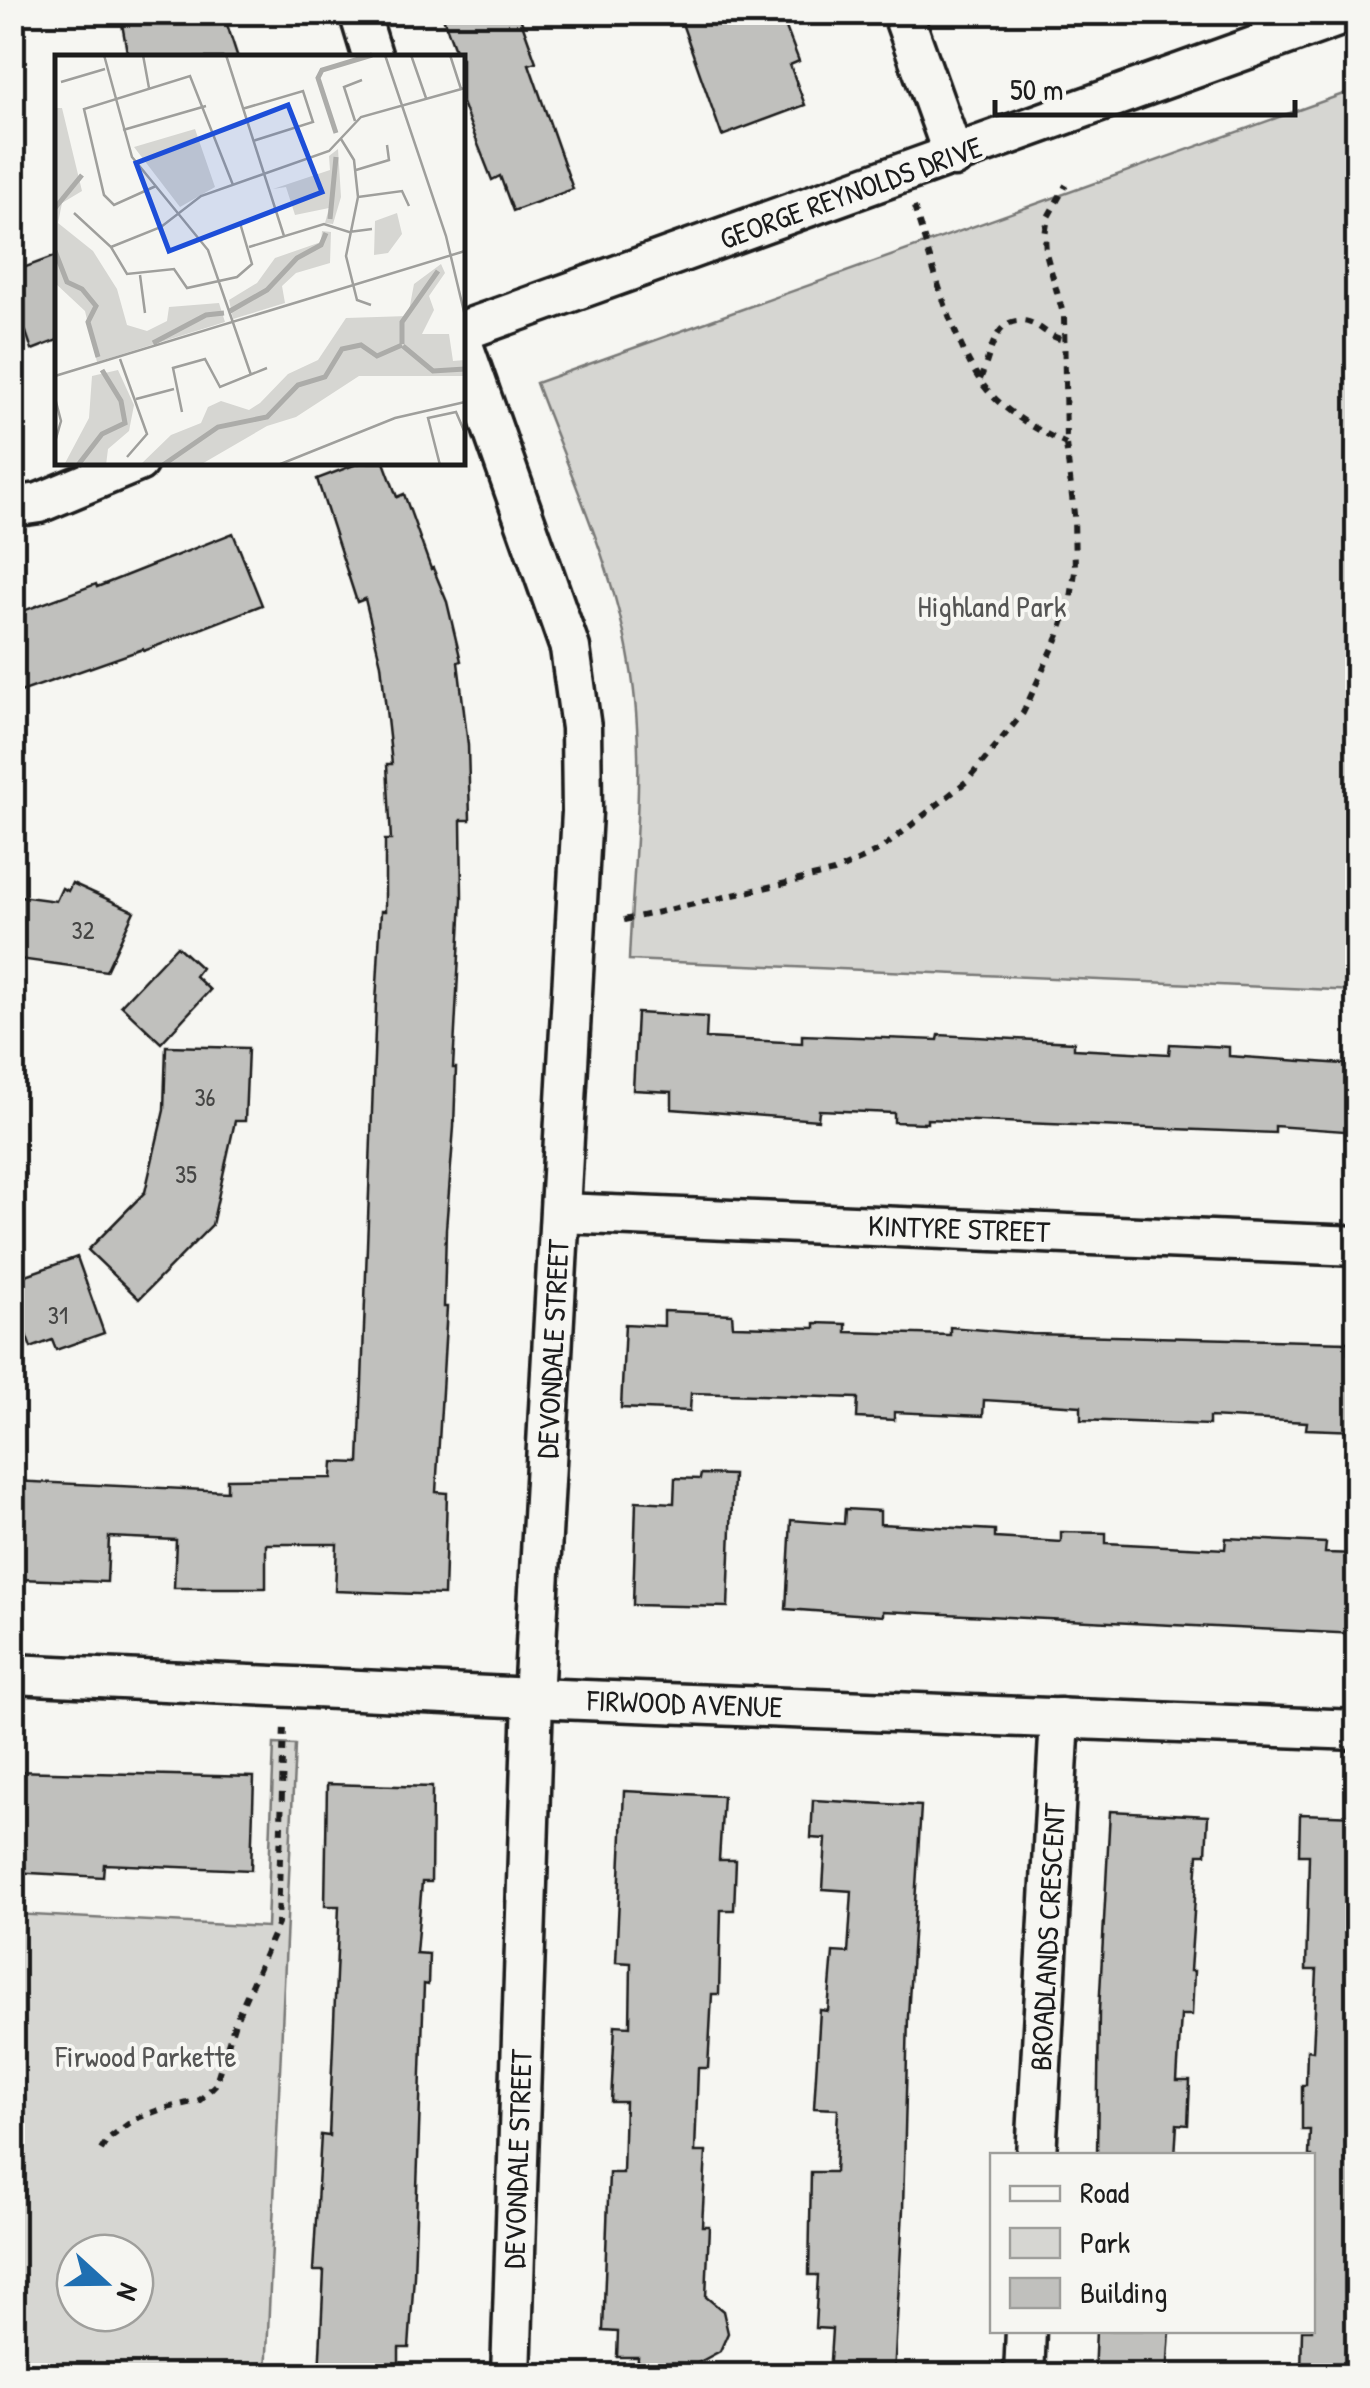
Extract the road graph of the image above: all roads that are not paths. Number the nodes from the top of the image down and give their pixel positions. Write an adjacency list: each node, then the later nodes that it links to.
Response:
1 (359, 12): 4 (street)
2 (902, 12): 5 (street)
3 (1352, 12): 5 (street, GEORGE REYNOLDS DRIVE)
4 (372, 55)
5 (954, 157): 6 (street, GEORGE REYNOLDS DRIVE)
6 (465, 330)
7 (465, 350): 10 (street, DEVONDALE STREET)
8 (131, 465): 9 (street)
9 (12, 507)
10 (561, 1212): 11 (street, KINTYRE STREET); 13 (street, DEVONDALE STREET)
11 (1358, 1246)
12 (12, 1674): 13 (street, FIRWOOD AVENUE)
13 (532, 1698): 14 (street, FIRWOOD AVENUE); 18 (street, DEVONDALE STREET)
14 (1060, 1718): 15 (street, FIRWOOD AVENUE); 16 (street, BROADLANDS CRESCENT)
15 (1358, 1730)
16 (1036, 2153)
17 (1026, 2333): 19 (street)
18 (510, 2376)
19 (1024, 2376)

